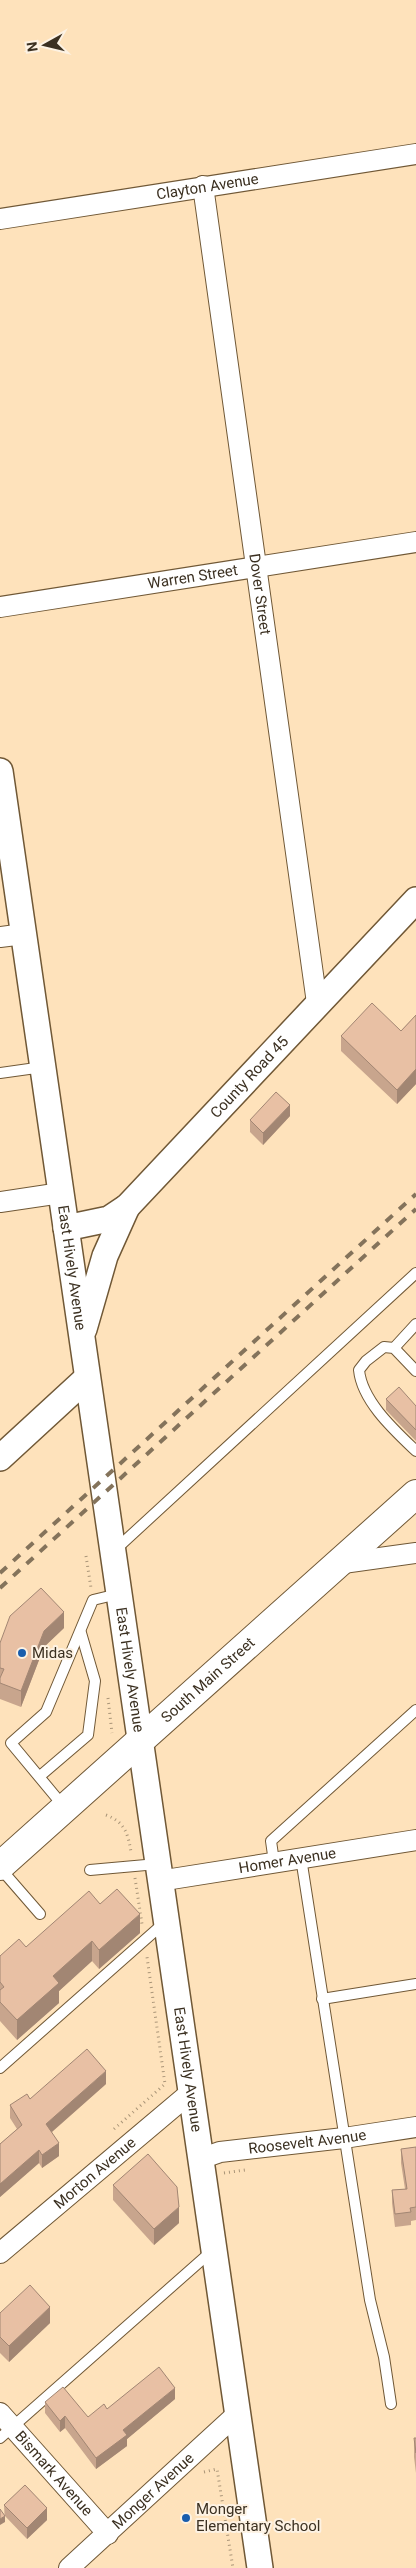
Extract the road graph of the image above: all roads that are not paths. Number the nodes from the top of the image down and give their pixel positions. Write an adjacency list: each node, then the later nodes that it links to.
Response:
1 (416, 154): 2 (street, Clayton Avenue)
2 (203, 186): 3 (street, Clayton Avenue); 5 (street, Dover Street)
3 (0, 219)
4 (416, 542): 5 (street, Warren Street)
5 (258, 566): 6 (street, Warren Street); 10 (street, Dover Street)
6 (0, 607)
7 (0, 771): 9 (street, East Hively Avenue)
8 (416, 900): 10 (street, County Road 45)
9 (12, 935): 11 (street, East Hively Avenue)
10 (317, 1003): 15 (street, County Road 45)
11 (43, 1067): 12 (lane); 13 (street, East Hively Avenue)
12 (0, 1073)
13 (60, 1193): 14 (street); 16 (street, East Hively Avenue)
14 (0, 1202)
15 (127, 1207): 16 (street, County Road 45); 19 (street)
16 (66, 1228): 19 (street, East Hively Avenue)
17 (416, 1273): 26 (lane)
18 (416, 1324): 20 (lane)
19 (81, 1340): 22 (street, East Hively Avenue)
20 (394, 1348): 21 (lane); 23 (lane)
21 (416, 1371)
22 (87, 1378): 24 (street); 26 (street, East Hively Avenue)
23 (416, 1451)
24 (0, 1458)
25 (416, 1494): 28 (main road, South Main Street)
26 (112, 1553): 29 (street, East Hively Avenue)
27 (416, 1553): 28 (street)
28 (336, 1564): 32 (main road, South Main Street)
29 (118, 1594): 30 (lane); 32 (street, East Hively Avenue)
30 (81, 1634): 33 (lane); 33 (lane)
31 (416, 1710): 37 (lane)
32 (140, 1741): 34 (main road, South Main Street); 40 (street, East Hively Avenue)
33 (40, 1776): 34 (lane)
34 (65, 1808): 38 (main road, South Main Street)
35 (416, 1840): 36 (street, Homer Avenue)
36 (301, 1858): 37 (street, Homer Avenue); 44 (lane)
37 (274, 1862): 40 (street, Homer Avenue)
38 (0, 1867): 41 (lane)
39 (90, 1870): 40 (lane)
40 (150, 1870): 42 (street, East Hively Avenue)
41 (40, 1914)
42 (165, 1922): 45 (lane); 46 (street, East Hively Avenue)
43 (416, 1984): 44 (lane)
44 (322, 1999): 48 (lane)
45 (0, 2068)
46 (190, 2093): 49 (street, East Hively Avenue); 51 (street, Morton Avenue)
47 (416, 2127): 48 (street, Roosevelt Avenue)
48 (344, 2138): 49 (street, Roosevelt Avenue); 52 (lane)
49 (200, 2159): 50 (street, East Hively Avenue)
50 (213, 2250): 53 (street, East Hively Avenue); 54 (lane)
51 (0, 2253)
52 (391, 2404)
53 (237, 2414): 55 (street, Monger Avenue); 57 (street, East Hively Avenue)
54 (4, 2426): 55 (street, Bismark Avenue)
55 (108, 2534): 56 (street, Monger Avenue)
56 (70, 2568)
57 (260, 2568)

